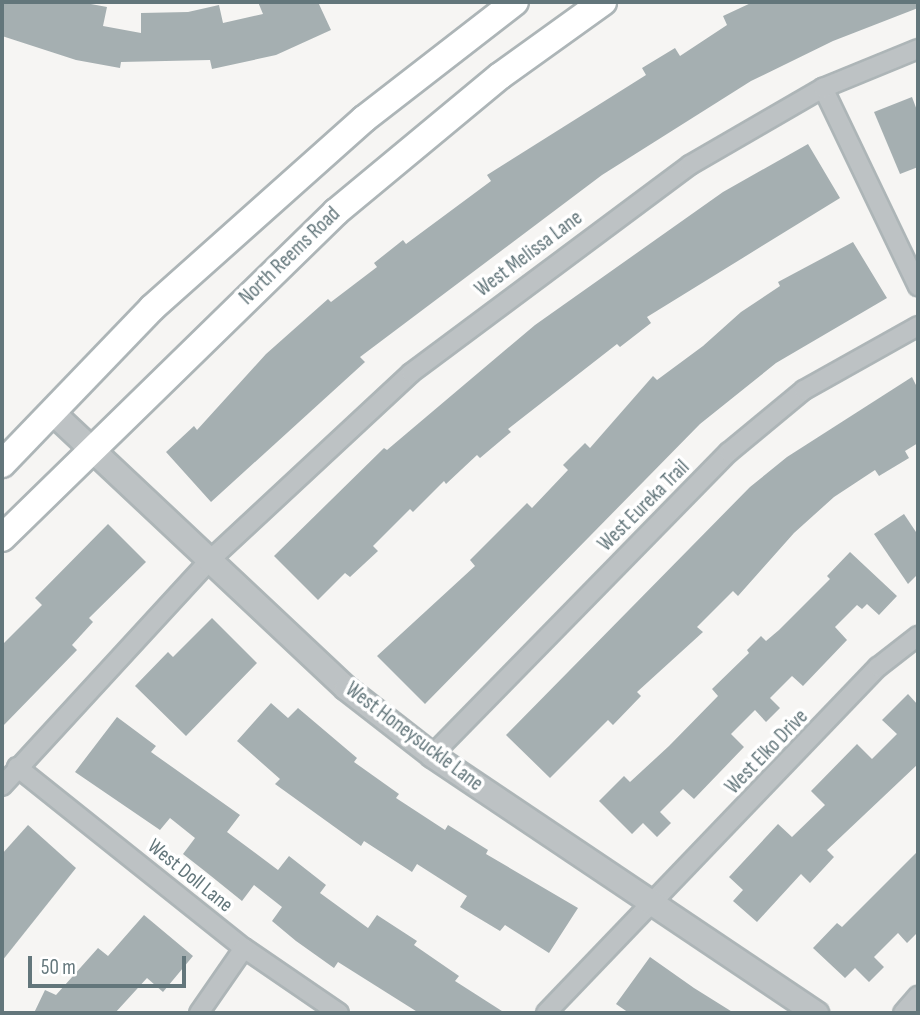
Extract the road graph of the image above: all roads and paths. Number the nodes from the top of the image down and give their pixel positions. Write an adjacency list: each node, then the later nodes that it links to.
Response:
1 (515, 2): 7 (main road)
2 (603, 2): 8 (main road, North Reems Road)
3 (918, 49): 4 (street, West Melissa Lane)
4 (823, 88): 5 (street); 11 (street, West Melissa Lane)
5 (918, 286)
6 (918, 326): 13 (street, West Eureka Trail)
7 (52, 412): 8 (street, West Honeysuckle Lane); 9 (main road)
8 (92, 448): 10 (main road, North Reems Road); 11 (street, West Honeysuckle Lane)
9 (2, 464)
10 (2, 538)
11 (211, 559): 13 (street, West Honeysuckle Lane); 14 (street, West Melissa Lane)
12 (918, 636): 16 (street, West Elko Drive)
13 (432, 755): 16 (street, West Honeysuckle Lane)
14 (18, 767): 15 (street, West Melissa Lane); 17 (street, West Doll Lane)
15 (2, 786)
16 (651, 904): 21 (street, West Elko Drive); 22 (street, West Honeysuckle Lane)
17 (244, 948): 19 (street); 20 (street, West Doll Lane)
18 (918, 996): 23 (street)
19 (199, 1013)
20 (339, 1013)
21 (546, 1013)
22 (816, 1013)
23 (903, 1013)

